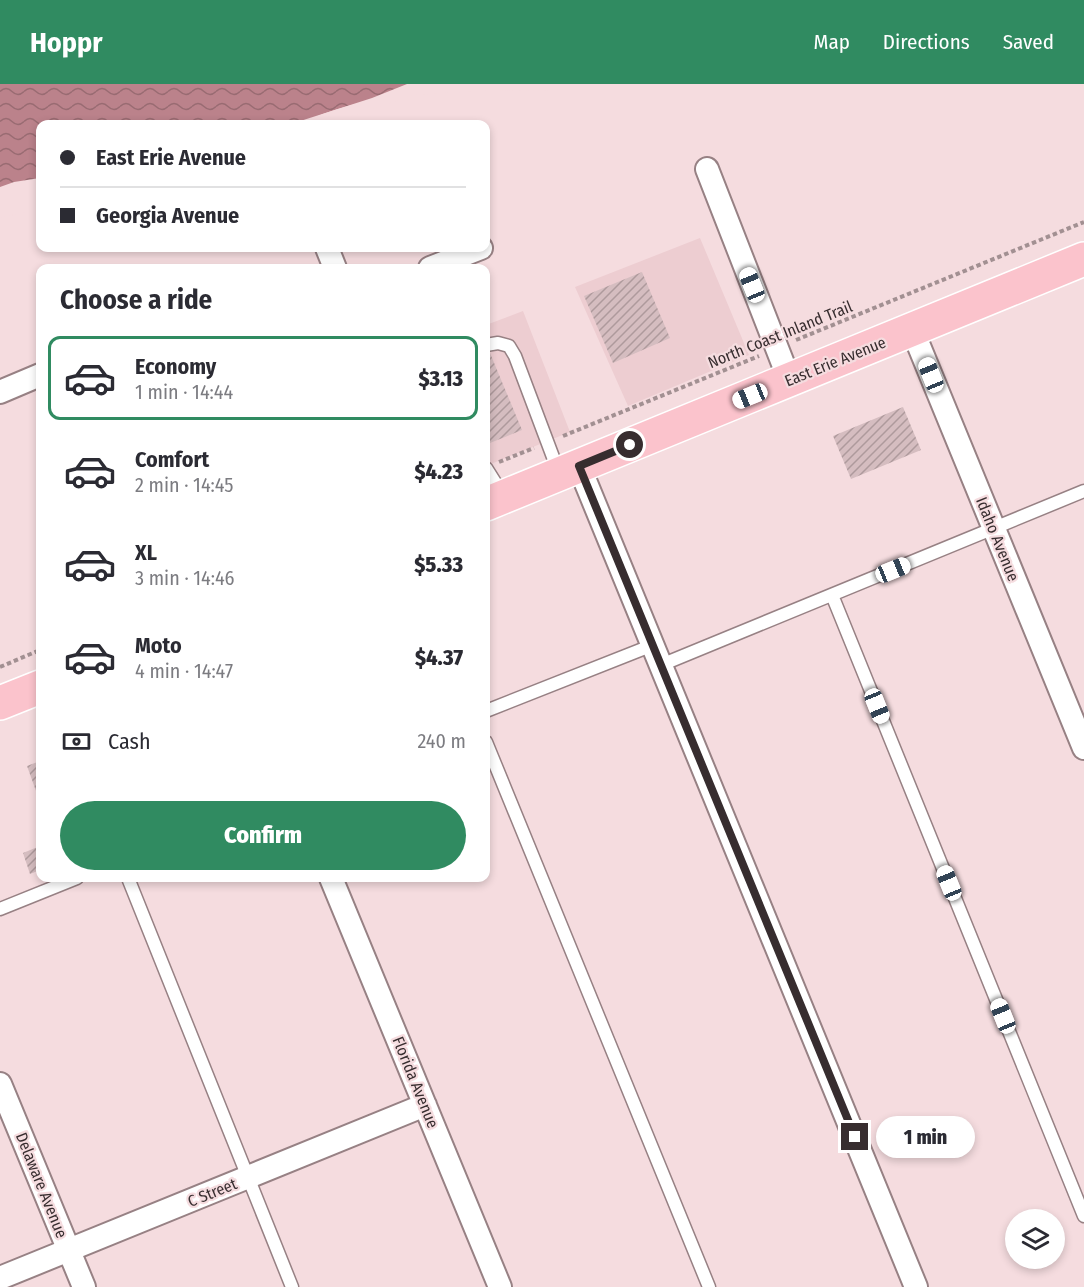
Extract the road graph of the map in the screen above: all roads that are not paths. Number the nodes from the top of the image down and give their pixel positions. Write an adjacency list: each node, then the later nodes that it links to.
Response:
1 (708, 169): 8 (street)
2 (471, 252): 4 (street)
3 (1084, 259): 5 (main road, East Erie Avenue)
4 (440, 264)
5 (912, 329): 8 (main road, East Erie Avenue); 14 (street, Idaho Avenue)
6 (490, 344): 10 (lane)
7 (36, 377): 9 (street)
8 (789, 380): 10 (main road, East Erie Avenue)
9 (0, 392)
10 (569, 470): 13 (main road, East Erie Avenue); 16 (street)
11 (490, 482): 13 (lane)
12 (1084, 491): 14 (lane)
13 (495, 500)
14 (995, 530): 15 (lane); 20 (street, Idaho Avenue)
15 (832, 595): 16 (lane); 29 (lane)
16 (657, 655): 19 (lane); 36 (street)
17 (36, 689): 18 (main road)
18 (0, 703)
19 (490, 710)
20 (1084, 748)
21 (490, 752): 35 (lane)
22 (67, 882): 25 (lane)
23 (130, 882): 28 (lane)
24 (333, 882): 27 (street, Florida Avenue)
25 (0, 909)
26 (0, 1084): 30 (street, Delaware Avenue)
27 (425, 1105): 28 (street, C Street); 34 (street, Florida Avenue)
28 (247, 1177): 30 (street, C Street); 33 (lane)
29 (1084, 1216)
30 (69, 1250): 31 (street, C Street); 32 (street, Delaware Avenue)
31 (0, 1278)
32 (84, 1287)
33 (292, 1287)
34 (500, 1287)
35 (709, 1287)
36 (916, 1287)

